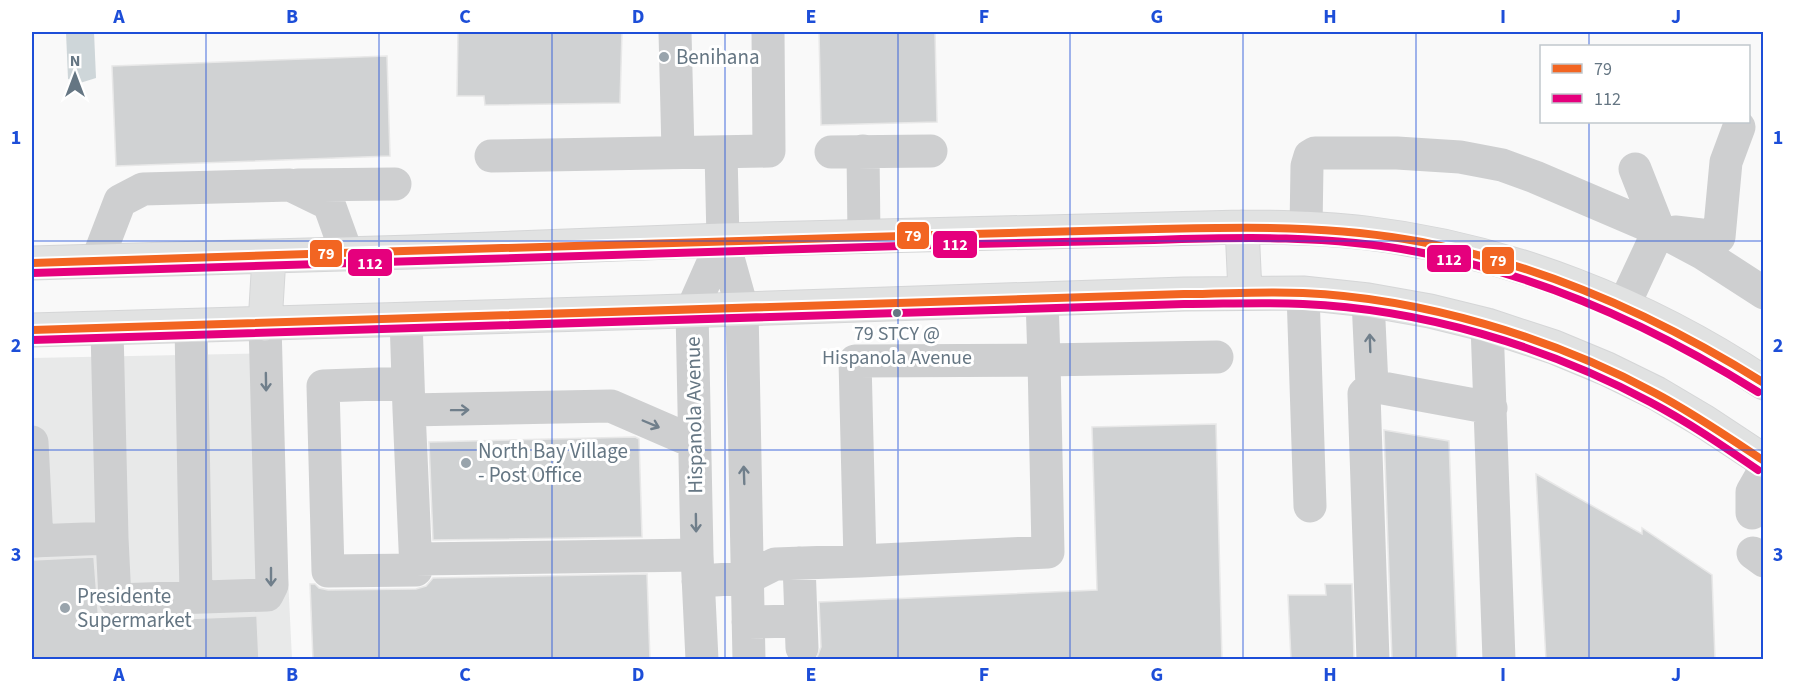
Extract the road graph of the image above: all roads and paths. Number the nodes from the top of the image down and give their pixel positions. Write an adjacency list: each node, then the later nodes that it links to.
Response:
1 (675, 32): 5 (street)
2 (768, 32): 6 (street)
3 (1739, 127): 13 (street)
4 (931, 151): 14 (street)
5 (678, 152): 6 (street); 7 (street)
6 (721, 152): 15 (street)
7 (491, 156)
8 (1635, 169): 13 (street)
9 (395, 184): 10 (street)
10 (290, 185): 16 (street); 18 (street)
11 (1242, 227): 12 (main road); 14 (main road); 20 (main road)
12 (1306, 228): 13 (street); 25 (main road)
13 (1659, 230): 22 (street); 25 (street)
14 (864, 237): 15 (main road)
15 (723, 240): 16 (main road); 26 (street); 27 (street, Hispanola Avenue)
16 (347, 254): 17 (main road)
17 (269, 257): 18 (main road); 29 (main road)
18 (96, 261): 19 (main road)
19 (32, 264)
20 (1245, 292): 21 (main road); 23 (main road)
21 (1303, 293): 24 (main road); 44 (street)
22 (1764, 293)
23 (1042, 299): 26 (main road); 35 (street)
24 (1368, 300): 30 (main road); 37 (street, one-way to 24)
25 (1624, 305): 36 (main road)
26 (742, 308): 27 (main road); 52 (street, one-way to 26)
27 (692, 310): 28 (main road); 41 (street, Hispanola Avenue)
28 (406, 319): 29 (main road); 38 (street)
29 (265, 324): 31 (main road); 53 (street, one-way to 53)
30 (1487, 325): 39 (street); 42 (main road)
31 (191, 326): 32 (main road); 53 (street)
32 (107, 329): 33 (main road); 46 (street)
33 (32, 330)
34 (1217, 357): 35 (street)
35 (1044, 360): 49 (street); 49 (street)
36 (1764, 383)
37 (1372, 386): 39 (street); 57 (street)
38 (408, 397): 41 (street, one-way to 41); 48 (street); 48 (street)
39 (1491, 408): 58 (street)
40 (32, 442): 47 (street)
41 (694, 442): 51 (street, Hispanola Avenue, one-way to 51)
42 (1764, 461)
43 (1764, 471): 45 (street)
44 (1311, 506)
45 (1752, 513)
46 (112, 538): 47 (street); 53 (street)
47 (34, 541)
48 (415, 559): 51 (street)
49 (860, 561): 50 (street)
50 (799, 563): 52 (street); 54 (street)
51 (697, 568): 52 (street); 55 (street, Hispanola Avenue)
52 (747, 579): 54 (street)
53 (196, 596)
54 (748, 622): 56 (street)
55 (702, 660)
56 (749, 660)
57 (1373, 660)
58 (1499, 660)

